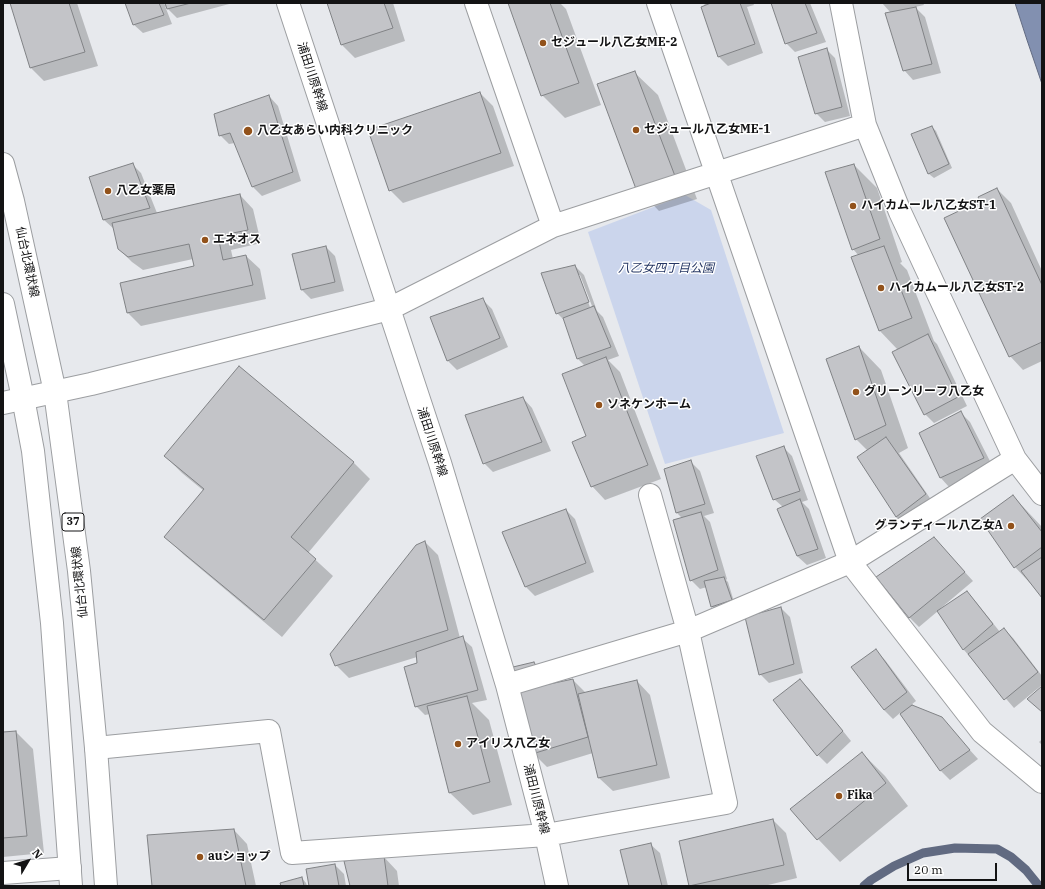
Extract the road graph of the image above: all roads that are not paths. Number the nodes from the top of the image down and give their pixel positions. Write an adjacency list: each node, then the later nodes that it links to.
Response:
1 (288, 3): 10 (street, 浦田川原幹線)
2 (476, 3): 8 (street)
3 (658, 3): 7 (street)
4 (841, 3): 5 (street)
5 (865, 125): 7 (street); 13 (street)
6 (3, 164): 11 (street, 仙台北環状線 / 37)
7 (716, 173): 8 (street); 16 (street)
8 (553, 226): 10 (street)
9 (3, 304): 12 (street)
10 (389, 309): 11 (street); 18 (street, 浦田川原幹線)
11 (56, 392): 12 (street); 19 (street, 仙台北環状線 / 37)
12 (13, 400): 23 (street)
13 (1015, 460): 14 (street); 16 (street)
14 (1042, 494)
15 (650, 495): 17 (street)
16 (850, 562): 17 (street); 20 (street)
17 (688, 631): 18 (street); 21 (street)
18 (507, 685): 21 (street, 浦田川原幹線)
19 (96, 748): 21 (street); 24 (street, 仙台北環状線 / 37)
20 (1042, 782)
21 (546, 835): 25 (street, 浦田川原幹線)
22 (3, 873): 23 (street)
23 (71, 877)
24 (106, 886)
25 (557, 886)

